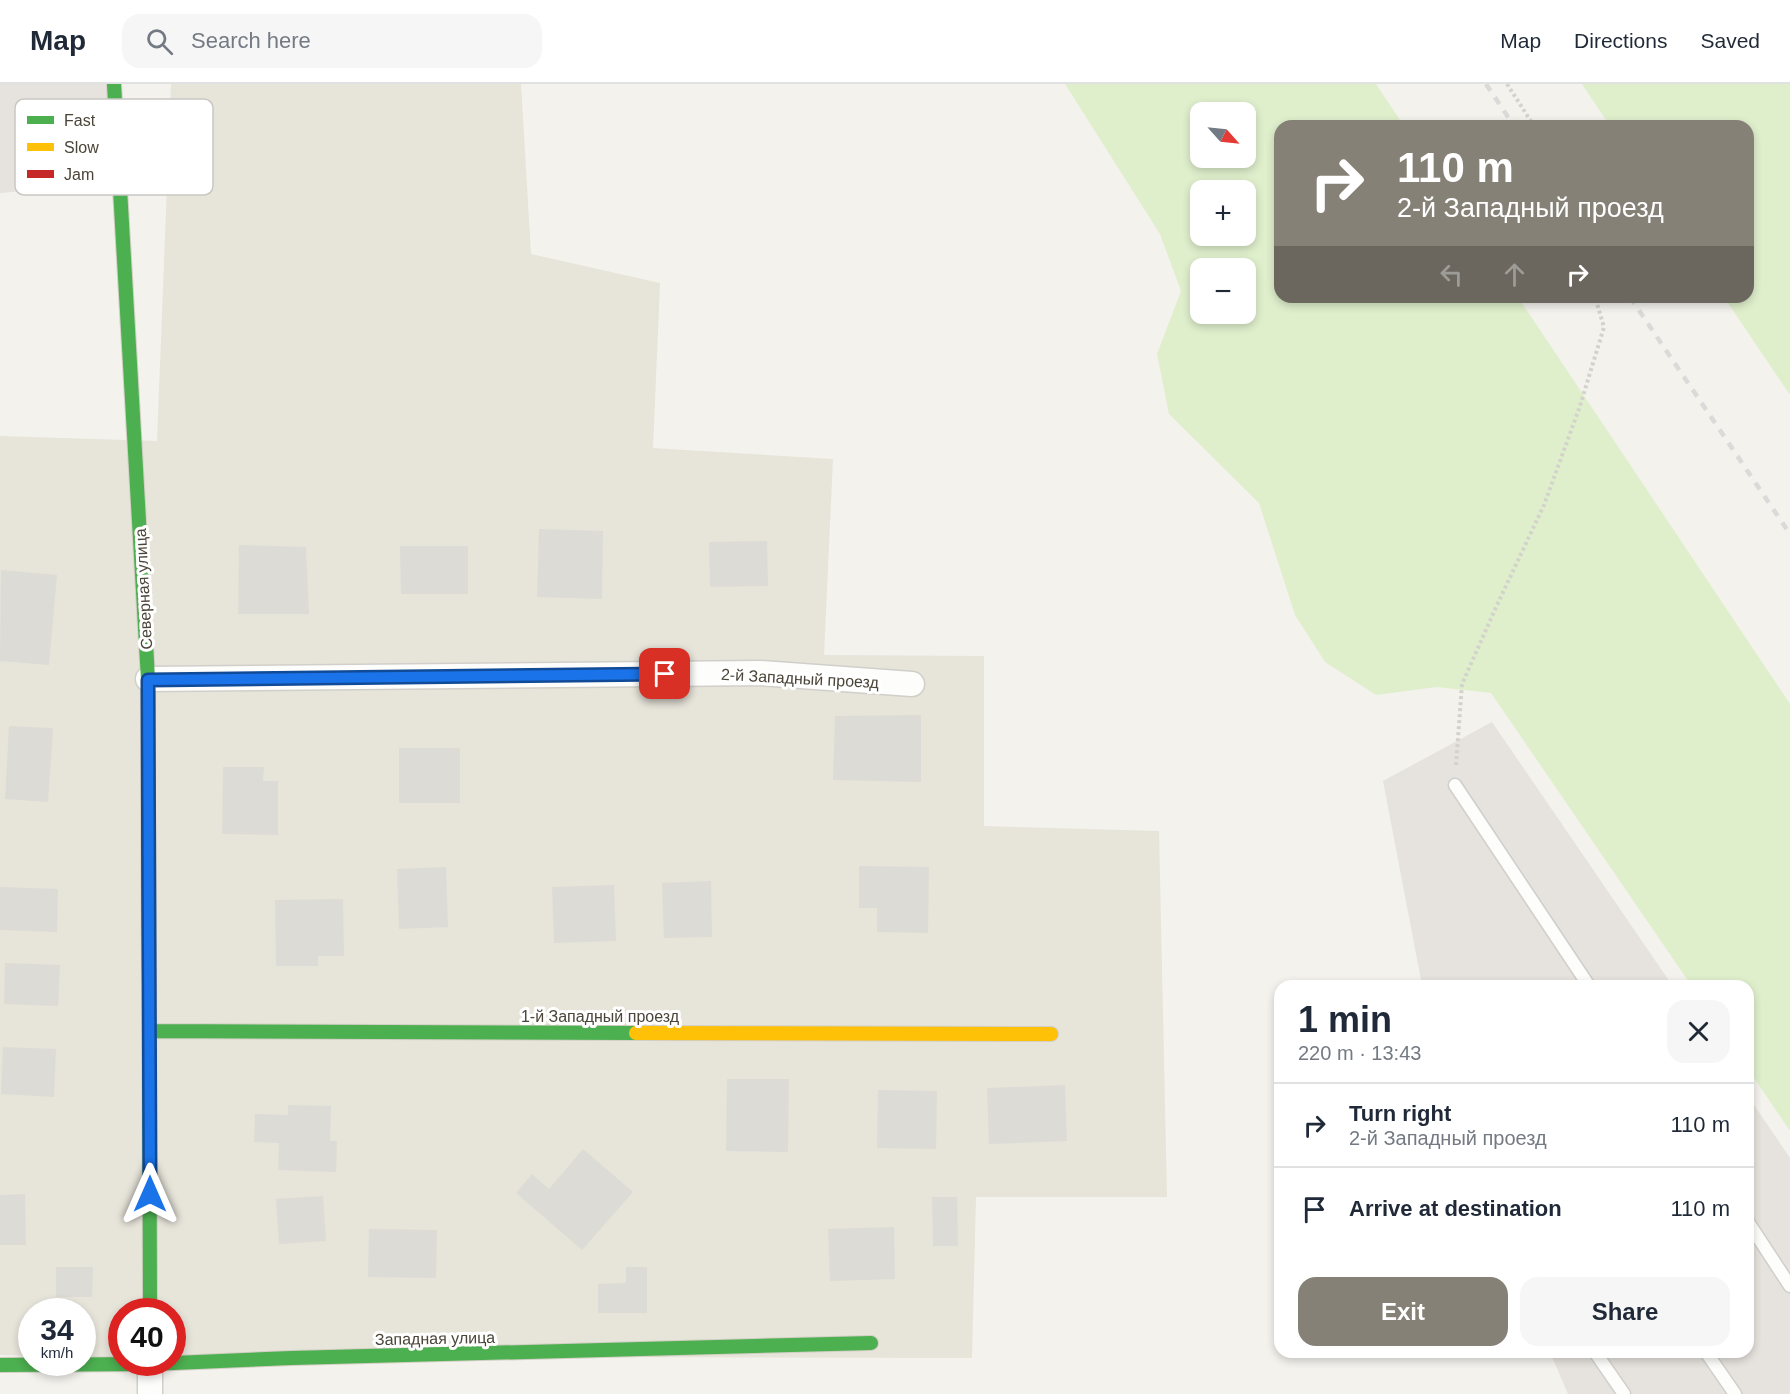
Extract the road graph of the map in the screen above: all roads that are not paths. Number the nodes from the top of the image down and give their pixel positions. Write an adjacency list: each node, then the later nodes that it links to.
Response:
1 (114, 84): 2 (street, Северная улица)
2 (115, 99)
3 (120, 195): 4 (street, Северная улица)
4 (148, 680): 5 (street, 2-й Западный проезд); 8 (street, Северная улица)
5 (912, 684)
6 (1455, 785): 7 (lane)
7 (1585, 980)
8 (149, 1031): 9 (street, 1-й Западный проезд); 12 (street, Северная улица)
9 (1051, 1034)
10 (1754, 1231): 11 (lane)
11 (1790, 1286)
12 (150, 1298)
13 (871, 1343): 16 (street, Западная улица)
14 (1598, 1358): 21 (lane)
15 (1710, 1358): 22 (lane)
16 (186, 1362)
17 (108, 1364): 18 (street, Западная улица)
18 (0, 1365)
19 (150, 1376): 20 (street)
20 (150, 1394)
21 (1624, 1394)
22 (1735, 1394)

